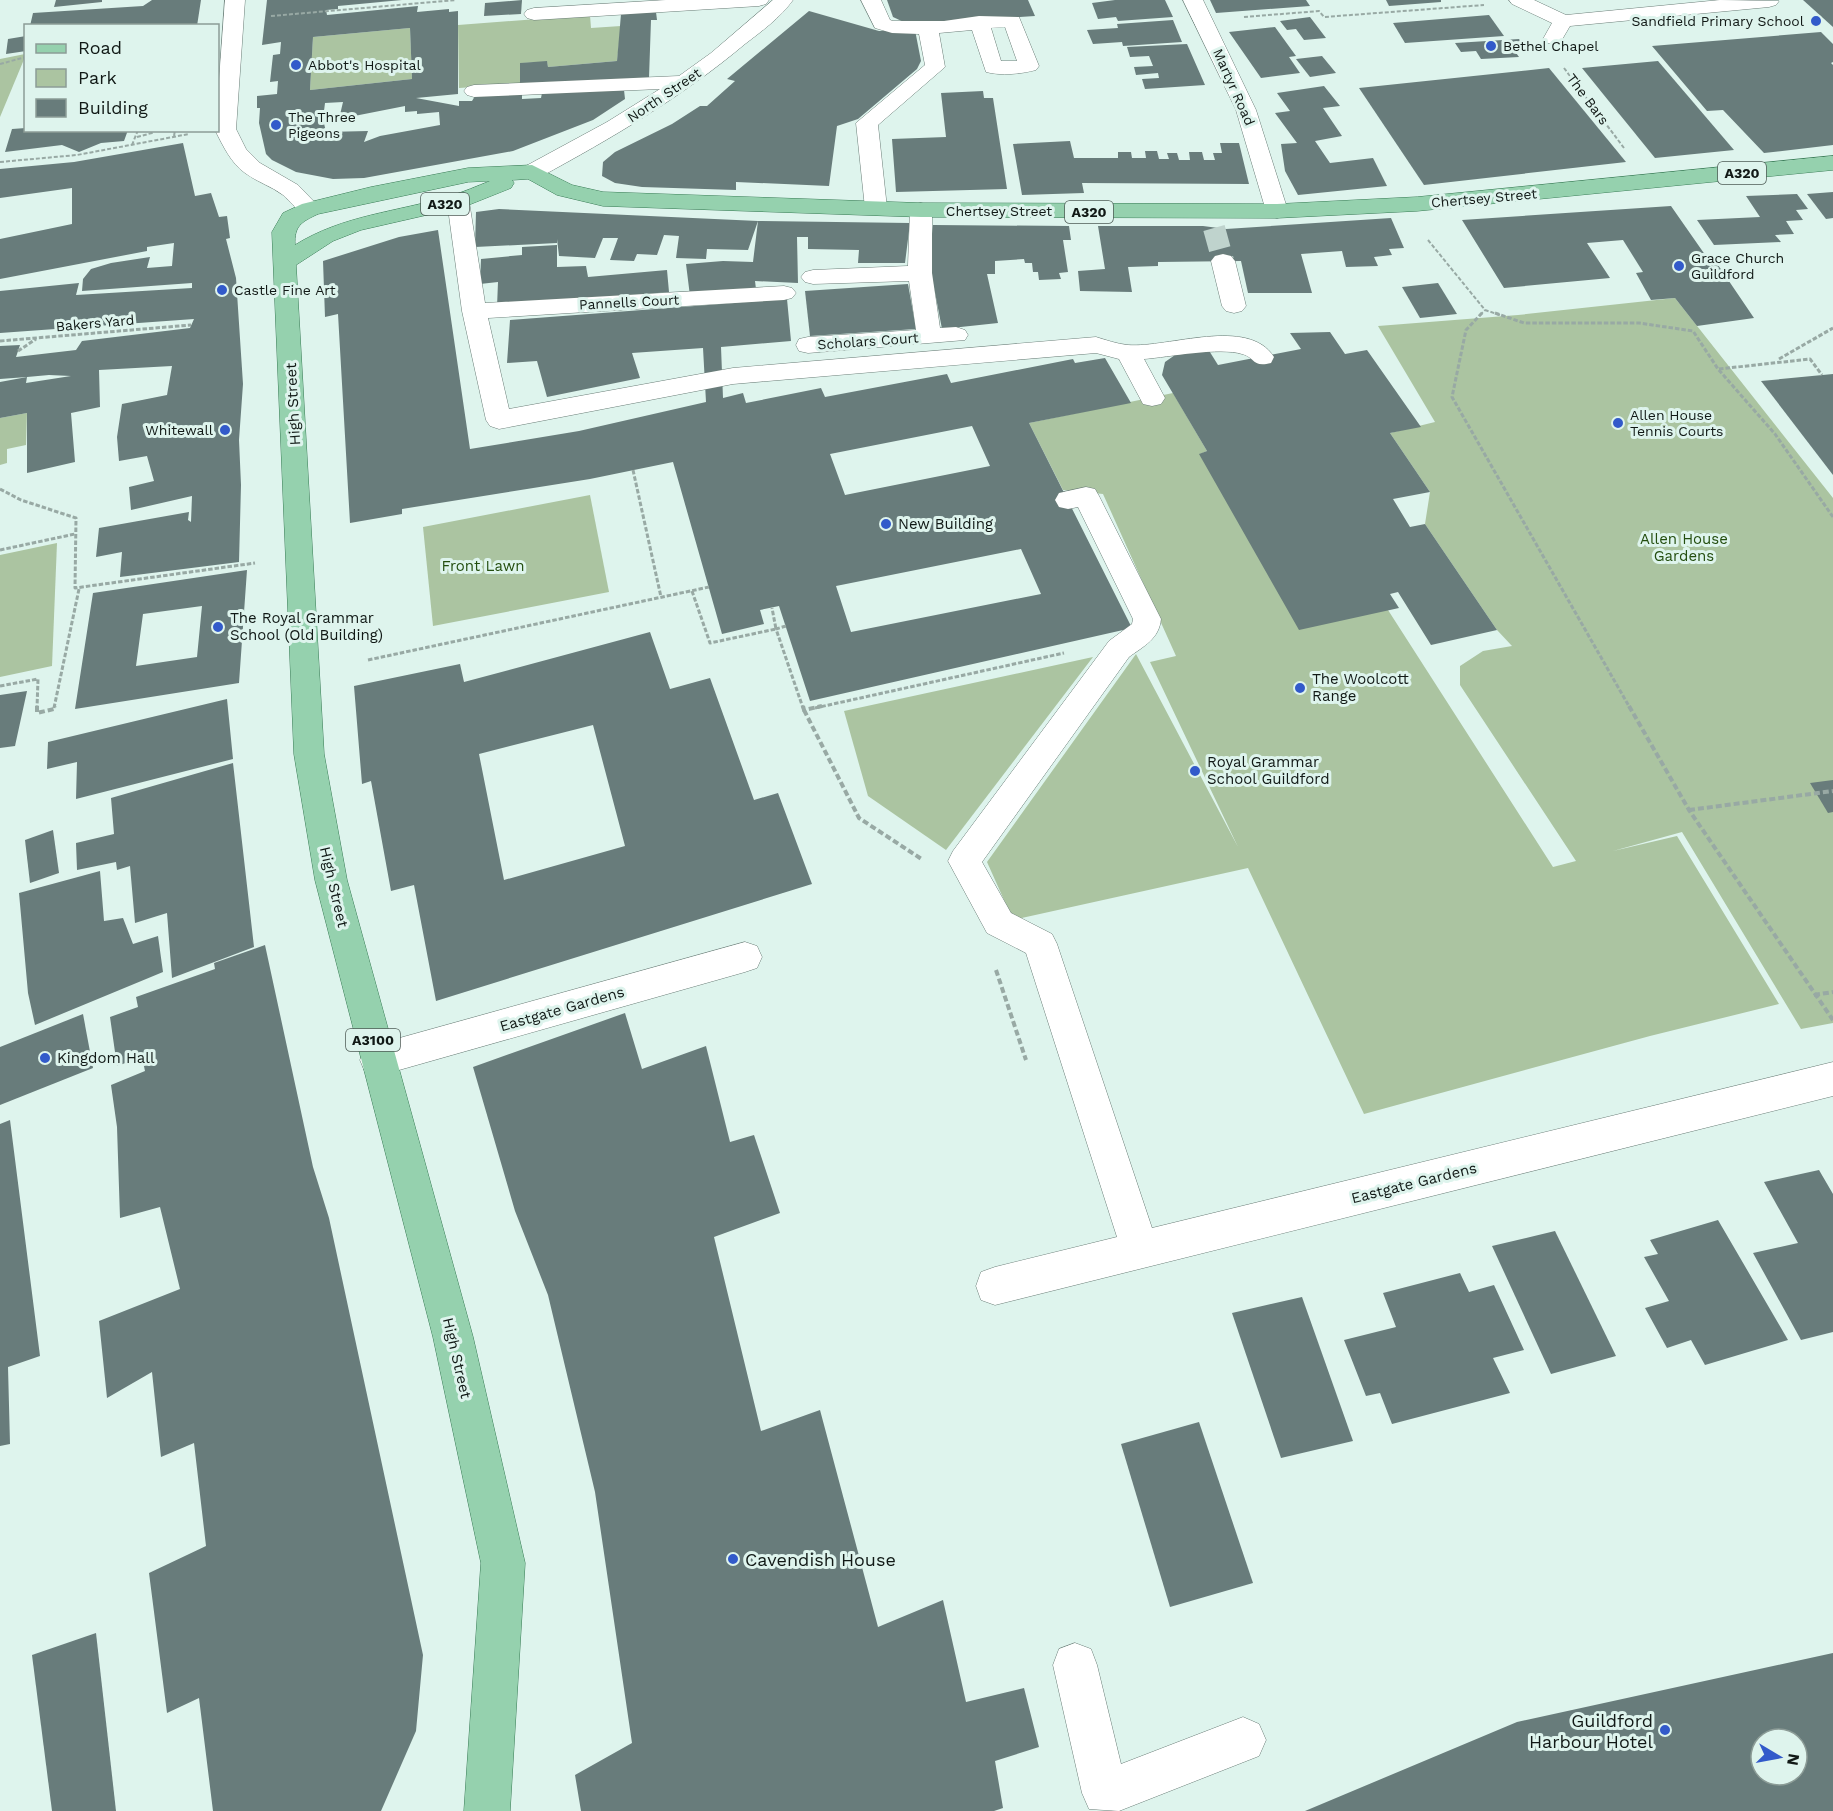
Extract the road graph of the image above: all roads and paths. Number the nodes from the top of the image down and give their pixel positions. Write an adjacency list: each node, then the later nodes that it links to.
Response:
1 (456, 0): 8 (path)
2 (759, 0): 9 (street)
3 (783, 0): 17 (street, North Street)
4 (871, 0): 13 (street)
5 (1193, 0): 10 (street, Martyr Road)
6 (1522, 1): 10 (path); 11 (street)
7 (1769, 1): 11 (street)
8 (235, 10): 32 (street)
9 (534, 14)
10 (1204, 21): 34 (street, Martyr Road)
11 (1563, 21): 14 (street)
12 (979, 22): 13 (street)
13 (928, 27): 31 (street)
14 (1553, 39): 29 (path, The Bars)
15 (24, 58): 16 (path)
16 (0, 64)
17 (686, 82): 18 (street); 28 (street, North Street)
18 (474, 92)
19 (138, 132): 23 (path)
20 (152, 132): 23 (path)
21 (175, 132): 22 (path)
22 (174, 136)
23 (137, 137): 25 (path)
24 (166, 138): 25 (path)
25 (132, 146): 26 (path)
26 (0, 162)
27 (1833, 163): 29 (main road, A320)
28 (532, 172): 30 (main road, North Street / A320); 31 (main road, Chertsey Street / A320); 32 (main road, North Street / A320)
29 (1651, 182): 34 (main road, Chertsey Street / A320)
30 (458, 201): 36 (main road, North Street / A320); 43 (street)
31 (876, 208): 33 (main road, Chertsey Street / A320)
32 (310, 209): 36 (main road, High Street / A3100)
33 (921, 210): 34 (main road, Chertsey Street / A320); 38 (street, Scholars Court)
34 (1277, 211)
35 (1428, 240): 42 (path)
36 (286, 261): 84 (main road, High Street / A3100)
37 (1223, 261): 41 (street)
38 (920, 273): 39 (street); 47 (street, Scholars Court)
39 (813, 277)
40 (784, 293): 43 (street, Pannells Court)
41 (1234, 306)
42 (1485, 310): 55 (path); 77 (path)
43 (474, 311): 52 (street)
44 (191, 325): 48 (path, Bakers Yard)
45 (1833, 328): 54 (path)
46 (1014, 330): 47 (street, Scholars Court)
47 (929, 337): 50 (street, Scholars Court)
48 (37, 339): 49 (path, Bakers Yard); 51 (path)
49 (0, 341)
50 (808, 345)
51 (18, 351)
52 (1128, 352): 53 (street); 57 (street)
53 (1262, 357)
54 (1777, 361): 55 (path); 56 (path)
55 (1718, 369): 61 (path)
56 (1822, 375)
57 (1152, 398)
58 (633, 470): 68 (path)
59 (0, 489): 62 (path)
60 (1068, 500): 72 (street)
61 (1833, 517)
62 (75, 534): 63 (path); 66 (path)
63 (0, 550)
64 (255, 563): 66 (path)
65 (709, 587): 67 (path)
66 (79, 589): 74 (path)
67 (692, 591): 68 (path); 71 (path)
68 (661, 597): 73 (path)
69 (772, 608): 71 (path)
70 (786, 626): 71 (path)
71 (776, 629): 75 (path)
72 (1132, 638): 75 (path); 87 (street)
73 (368, 660)
74 (0, 686)
75 (804, 710): 78 (path)
76 (1833, 791): 77 (path)
77 (1689, 810): 82 (path)
78 (924, 861)
79 (745, 957): 84 (street, Eastgate Gardens)
80 (996, 969): 85 (path)
81 (1833, 992): 82 (path)
82 (1814, 995): 83 (path)
83 (1833, 1020)
84 (378, 1060): 91 (main road, High Street / A3100)
85 (1030, 1069)
86 (1833, 1079): 87 (street, Eastgate Gardens)
87 (1140, 1250): 88 (street, Eastgate Gardens)
88 (995, 1286)
89 (1076, 1665): 90 (street)
90 (1243, 1740)
91 (487, 1811)

